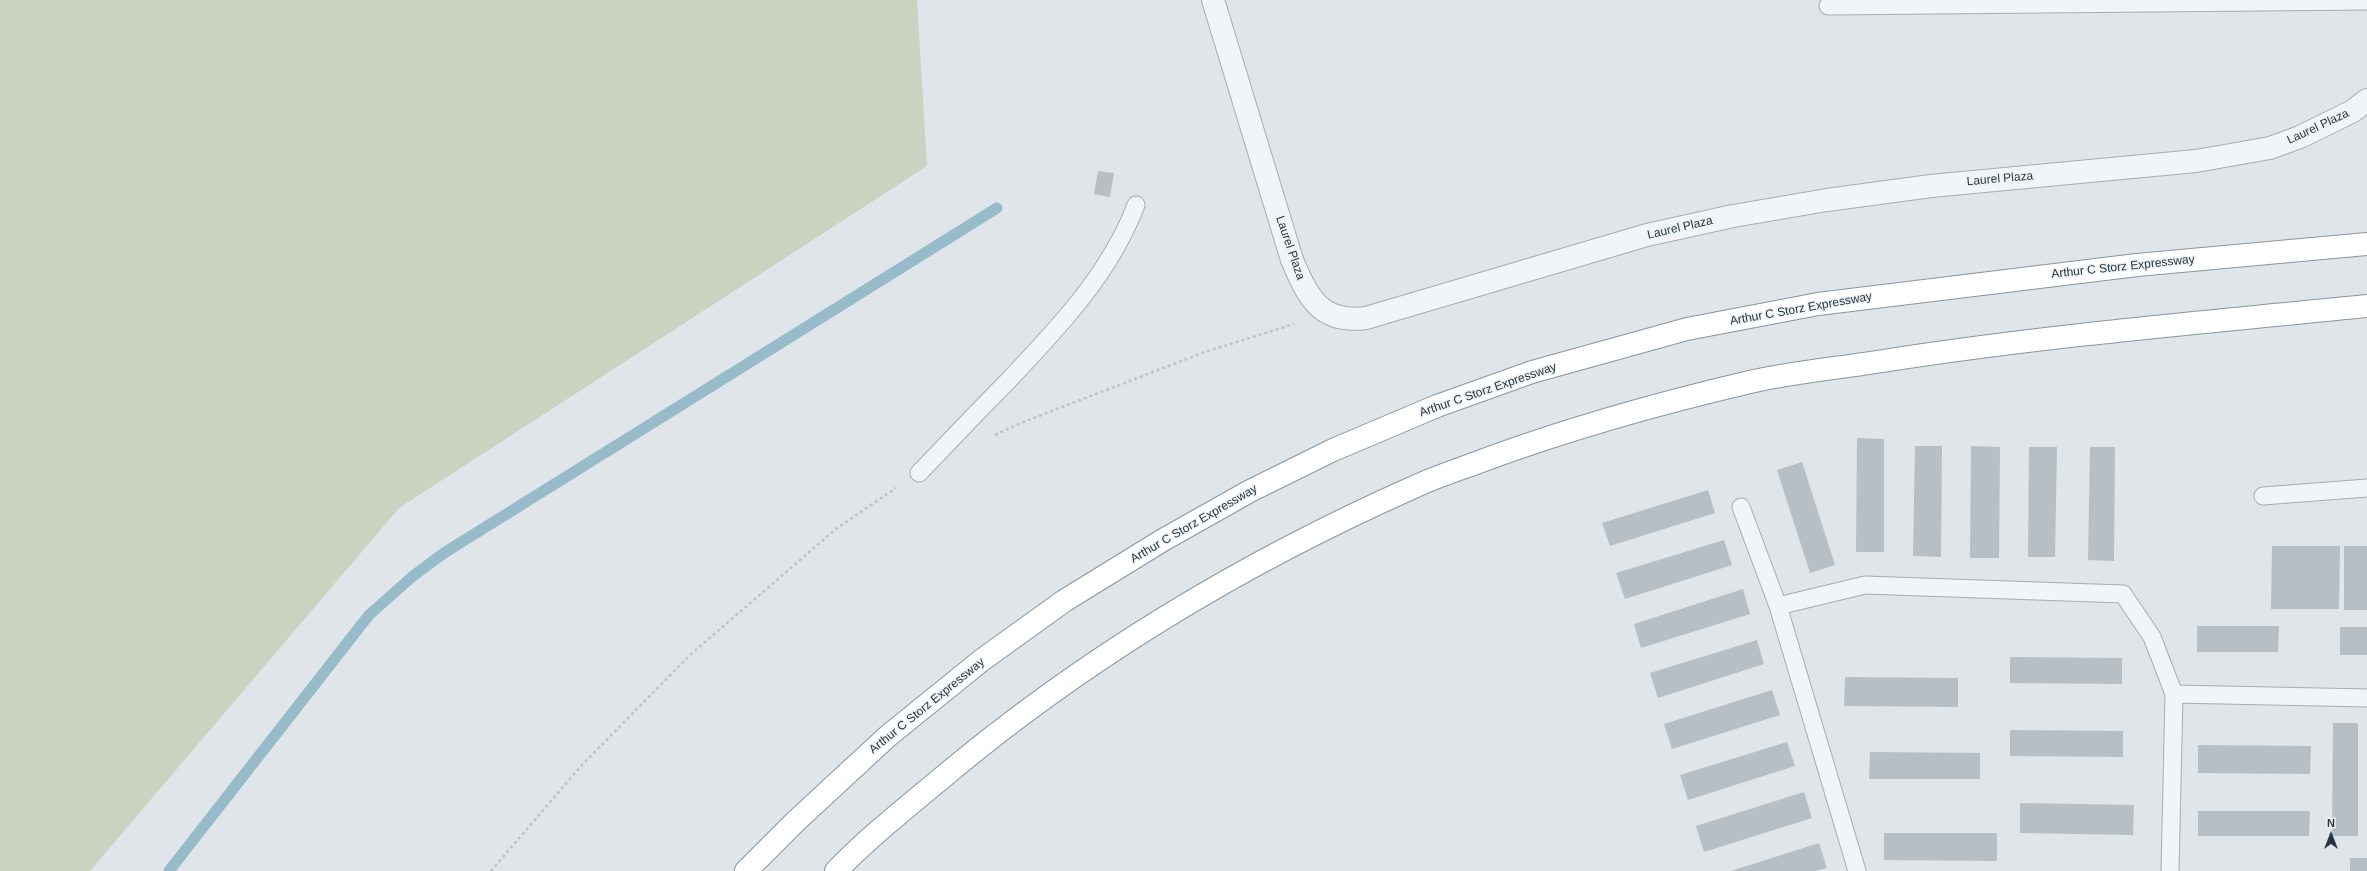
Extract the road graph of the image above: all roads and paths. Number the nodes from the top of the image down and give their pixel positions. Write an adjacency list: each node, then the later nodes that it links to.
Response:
1 (1213, 0): 4 (street, Laurel Plaza)
2 (2367, 1): 3 (lane)
3 (1828, 6)
4 (2367, 100)
5 (1136, 205): 10 (lane)
6 (2367, 244): 18 (highway, Arthur C Storz Expressway)
7 (2367, 306): 19 (highway)
8 (1275, 330): 9 (path)
9 (994, 436)
10 (919, 472): 17 (path)
11 (2367, 488): 12 (lane)
12 (2263, 496)
13 (1741, 507): 14 (lane)
14 (1778, 606): 15 (lane); 20 (lane)
15 (2174, 694): 16 (lane); 21 (lane)
16 (2367, 698)
17 (491, 871)
18 (746, 871)
19 (836, 871)
20 (1857, 871)
21 (2170, 871)

